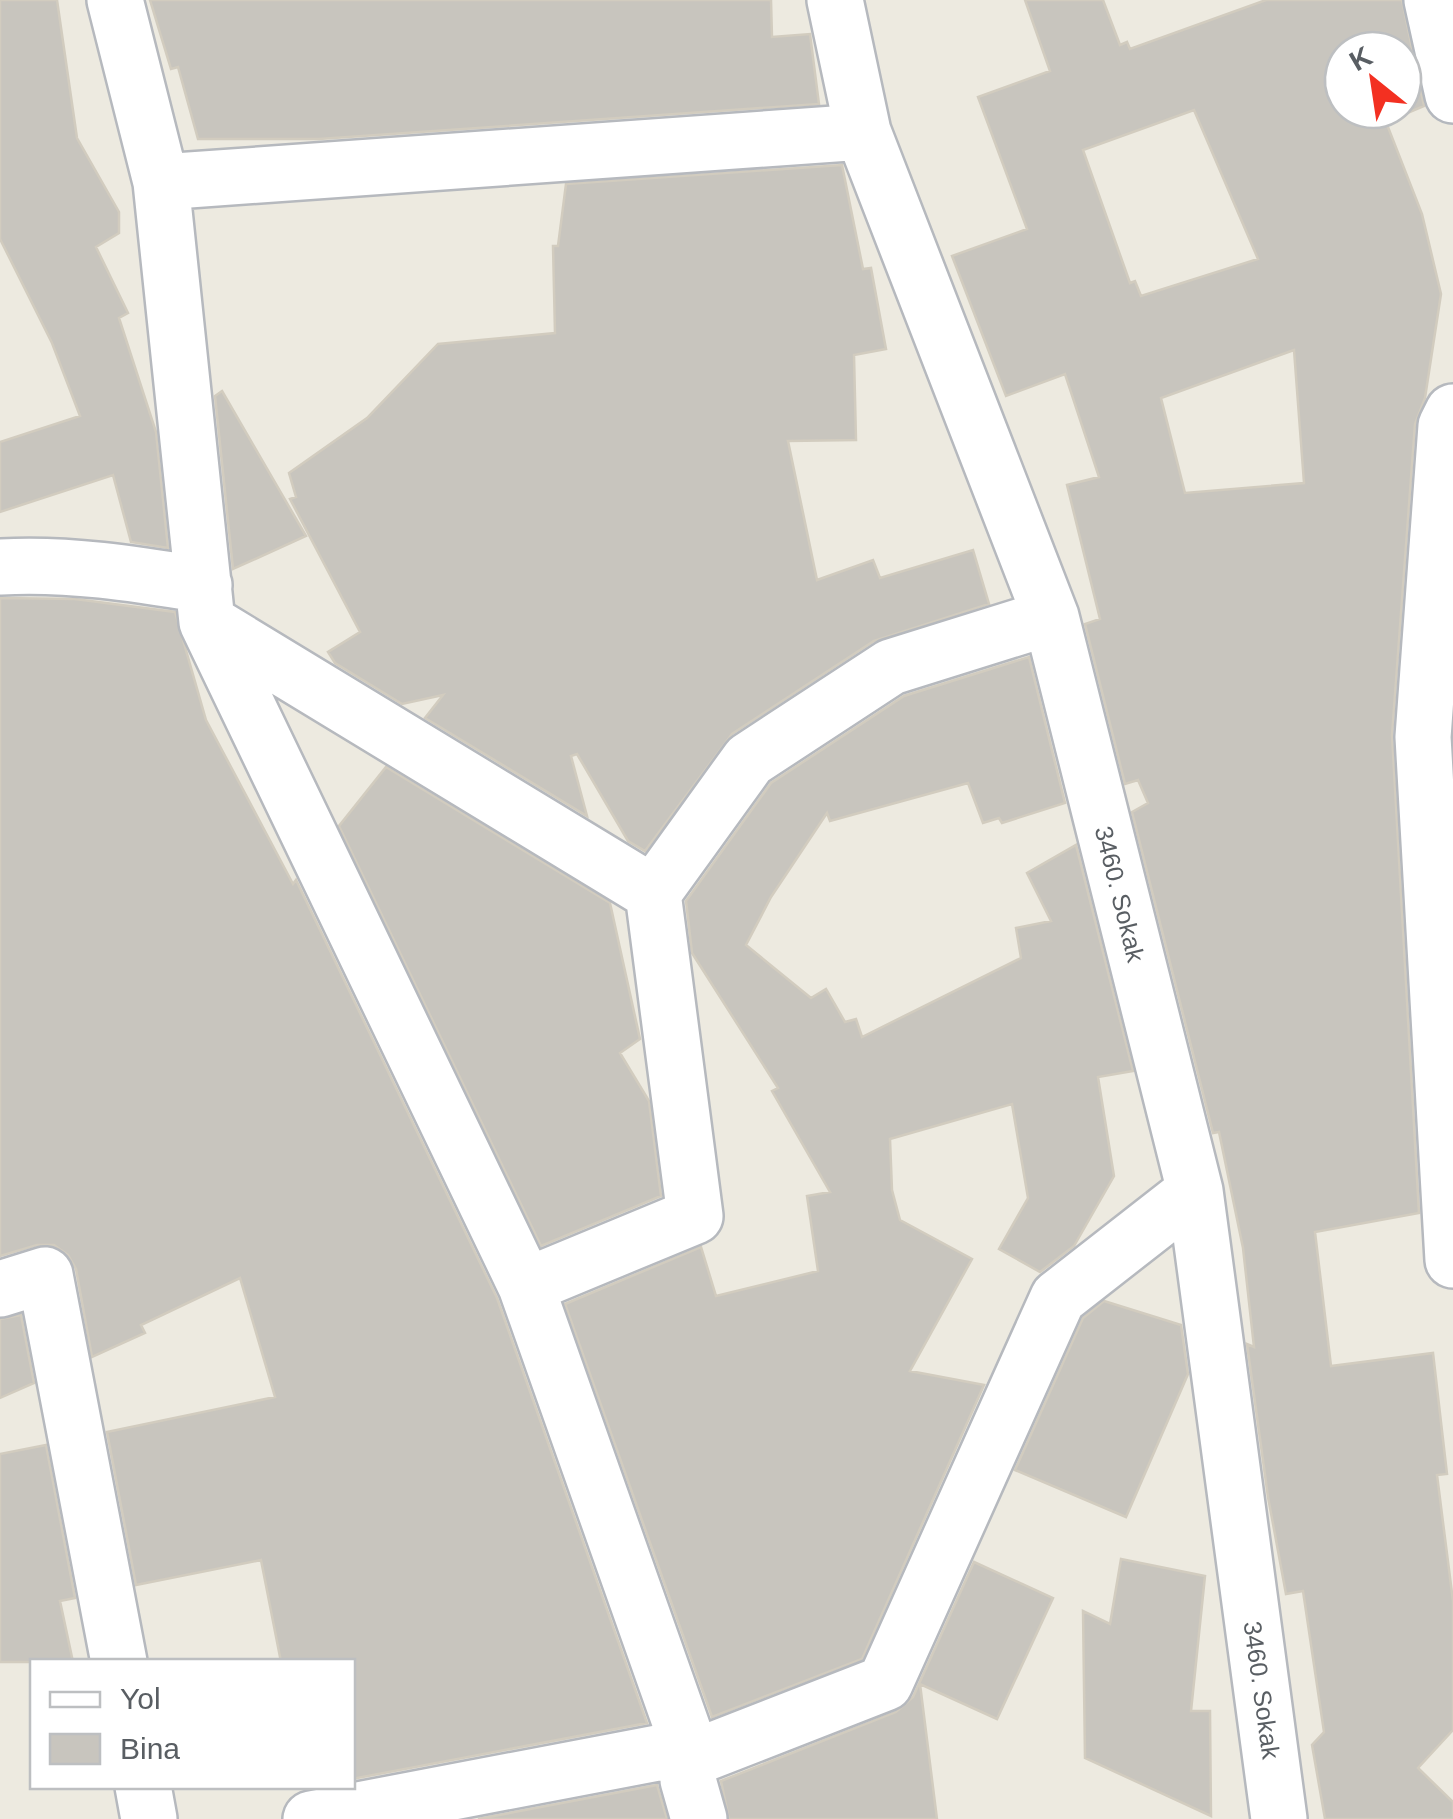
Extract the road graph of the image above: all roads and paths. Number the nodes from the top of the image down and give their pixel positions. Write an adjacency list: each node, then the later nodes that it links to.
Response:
1 (115, 0): 6 (street)
2 (835, 0): 5 (street, 3460. Sokak)
3 (1432, 0): 4 (street)
4 (1453, 95)
5 (863, 132): 6 (street); 10 (street, 3460. Sokak)
6 (161, 182): 9 (street)
7 (1453, 412): 13 (street)
8 (0, 568): 9 (street)
9 (206, 603): 11 (street); 14 (street)
10 (1052, 617): 11 (street); 12 (street, 3460. Sokak)
11 (653, 893): 14 (street)
12 (1195, 1192): 17 (street); 22 (street, 3460. Sokak)
13 (1453, 1260)
14 (526, 1286): 17 (street)
15 (0, 1289): 16 (street)
16 (118, 1659)
17 (692, 1776): 20 (street); 21 (street)
18 (144, 1789): 19 (street)
19 (149, 1819)
20 (312, 1819)
21 (527, 1819)
22 (1279, 1819)

